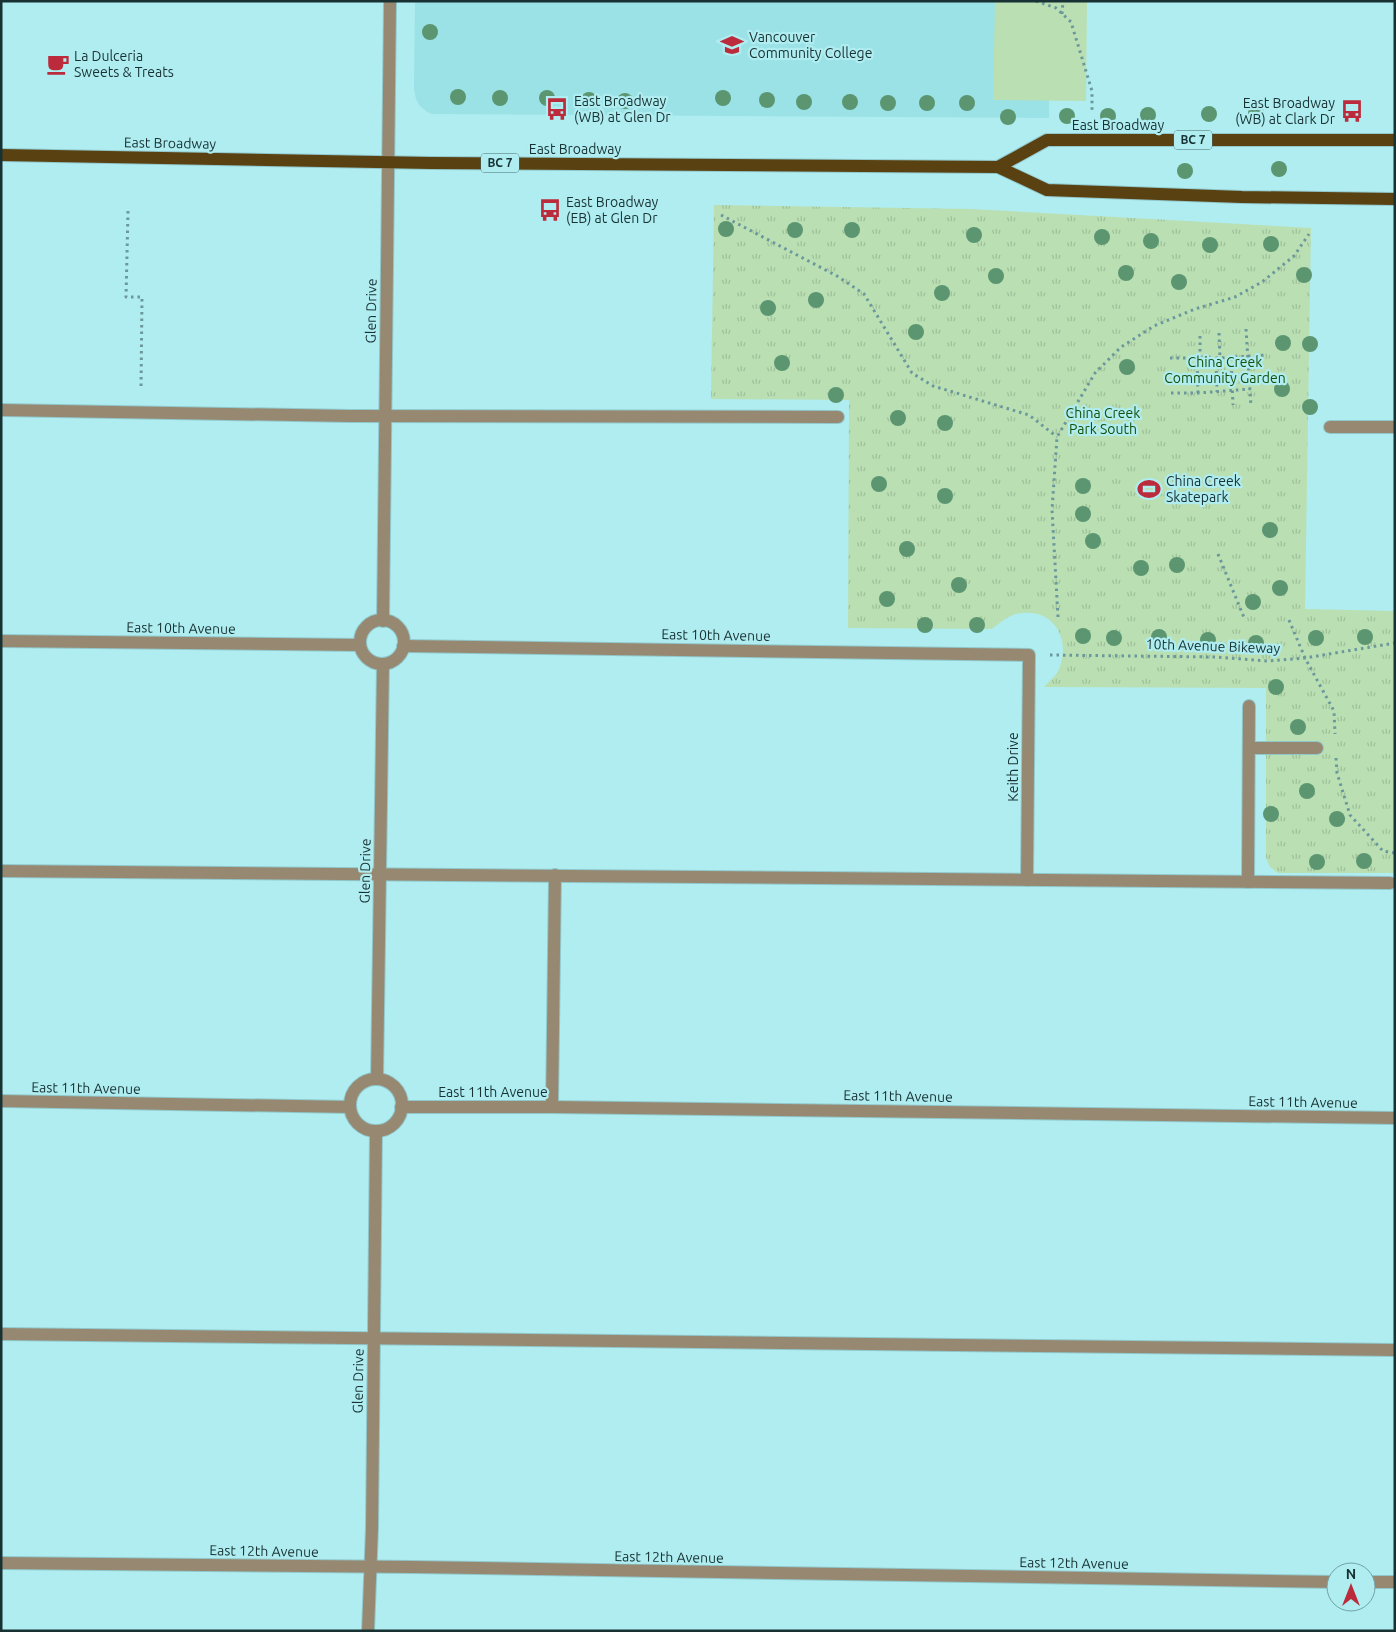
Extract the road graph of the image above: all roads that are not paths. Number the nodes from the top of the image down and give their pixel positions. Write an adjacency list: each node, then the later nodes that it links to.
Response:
1 (390, 1): 4 (street, Glen Drive)
2 (1395, 140): 5 (main road, East Broadway / BC 7)
3 (1, 155): 4 (main road, East Broadway / BC 7)
4 (389, 161): 5 (main road, East Broadway / BC 7); 8 (street, Glen Drive)
5 (998, 167): 6 (main road, East Broadway / BC 7)
6 (1395, 199)
7 (1, 410): 8 (street)
8 (385, 415): 9 (street); 12 (street, Glen Drive)
9 (838, 417)
10 (1330, 427): 11 (street)
11 (1395, 427)
12 (384, 621): 14 (street); 15 (street)
13 (1, 640): 14 (street, East 10th Avenue)
14 (360, 645): 17 (street)
15 (403, 646): 16 (street, East 10th Avenue); 17 (street)
16 (1029, 655): 24 (street, Keith Drive)
17 (383, 664): 22 (street, Glen Drive)
18 (1249, 706): 19 (street)
19 (1249, 748): 20 (street); 25 (street)
20 (1317, 748)
21 (1, 871): 22 (street)
22 (380, 874): 23 (street); 27 (street, Glen Drive)
23 (555, 875): 24 (street); 31 (street)
24 (1027, 880): 25 (street)
25 (1248, 882): 26 (street)
26 (1390, 883)
27 (377, 1079): 29 (street); 30 (street)
28 (1, 1101): 29 (street, East 11th Avenue)
29 (350, 1107): 33 (street)
30 (401, 1107): 31 (street, East 11th Avenue); 33 (street)
31 (552, 1107): 32 (street, East 11th Avenue)
32 (1395, 1118)
33 (376, 1131): 35 (street, Glen Drive)
34 (1, 1334): 35 (street)
35 (374, 1338): 36 (street); 38 (street, Glen Drive)
36 (1395, 1350)
37 (1, 1563): 38 (street, East 12th Avenue)
38 (370, 1567): 39 (street, East 12th Avenue); 42 (street, Glen Drive)
39 (1326, 1582)
40 (1376, 1582): 41 (street)
41 (1395, 1582)
42 (368, 1631)

